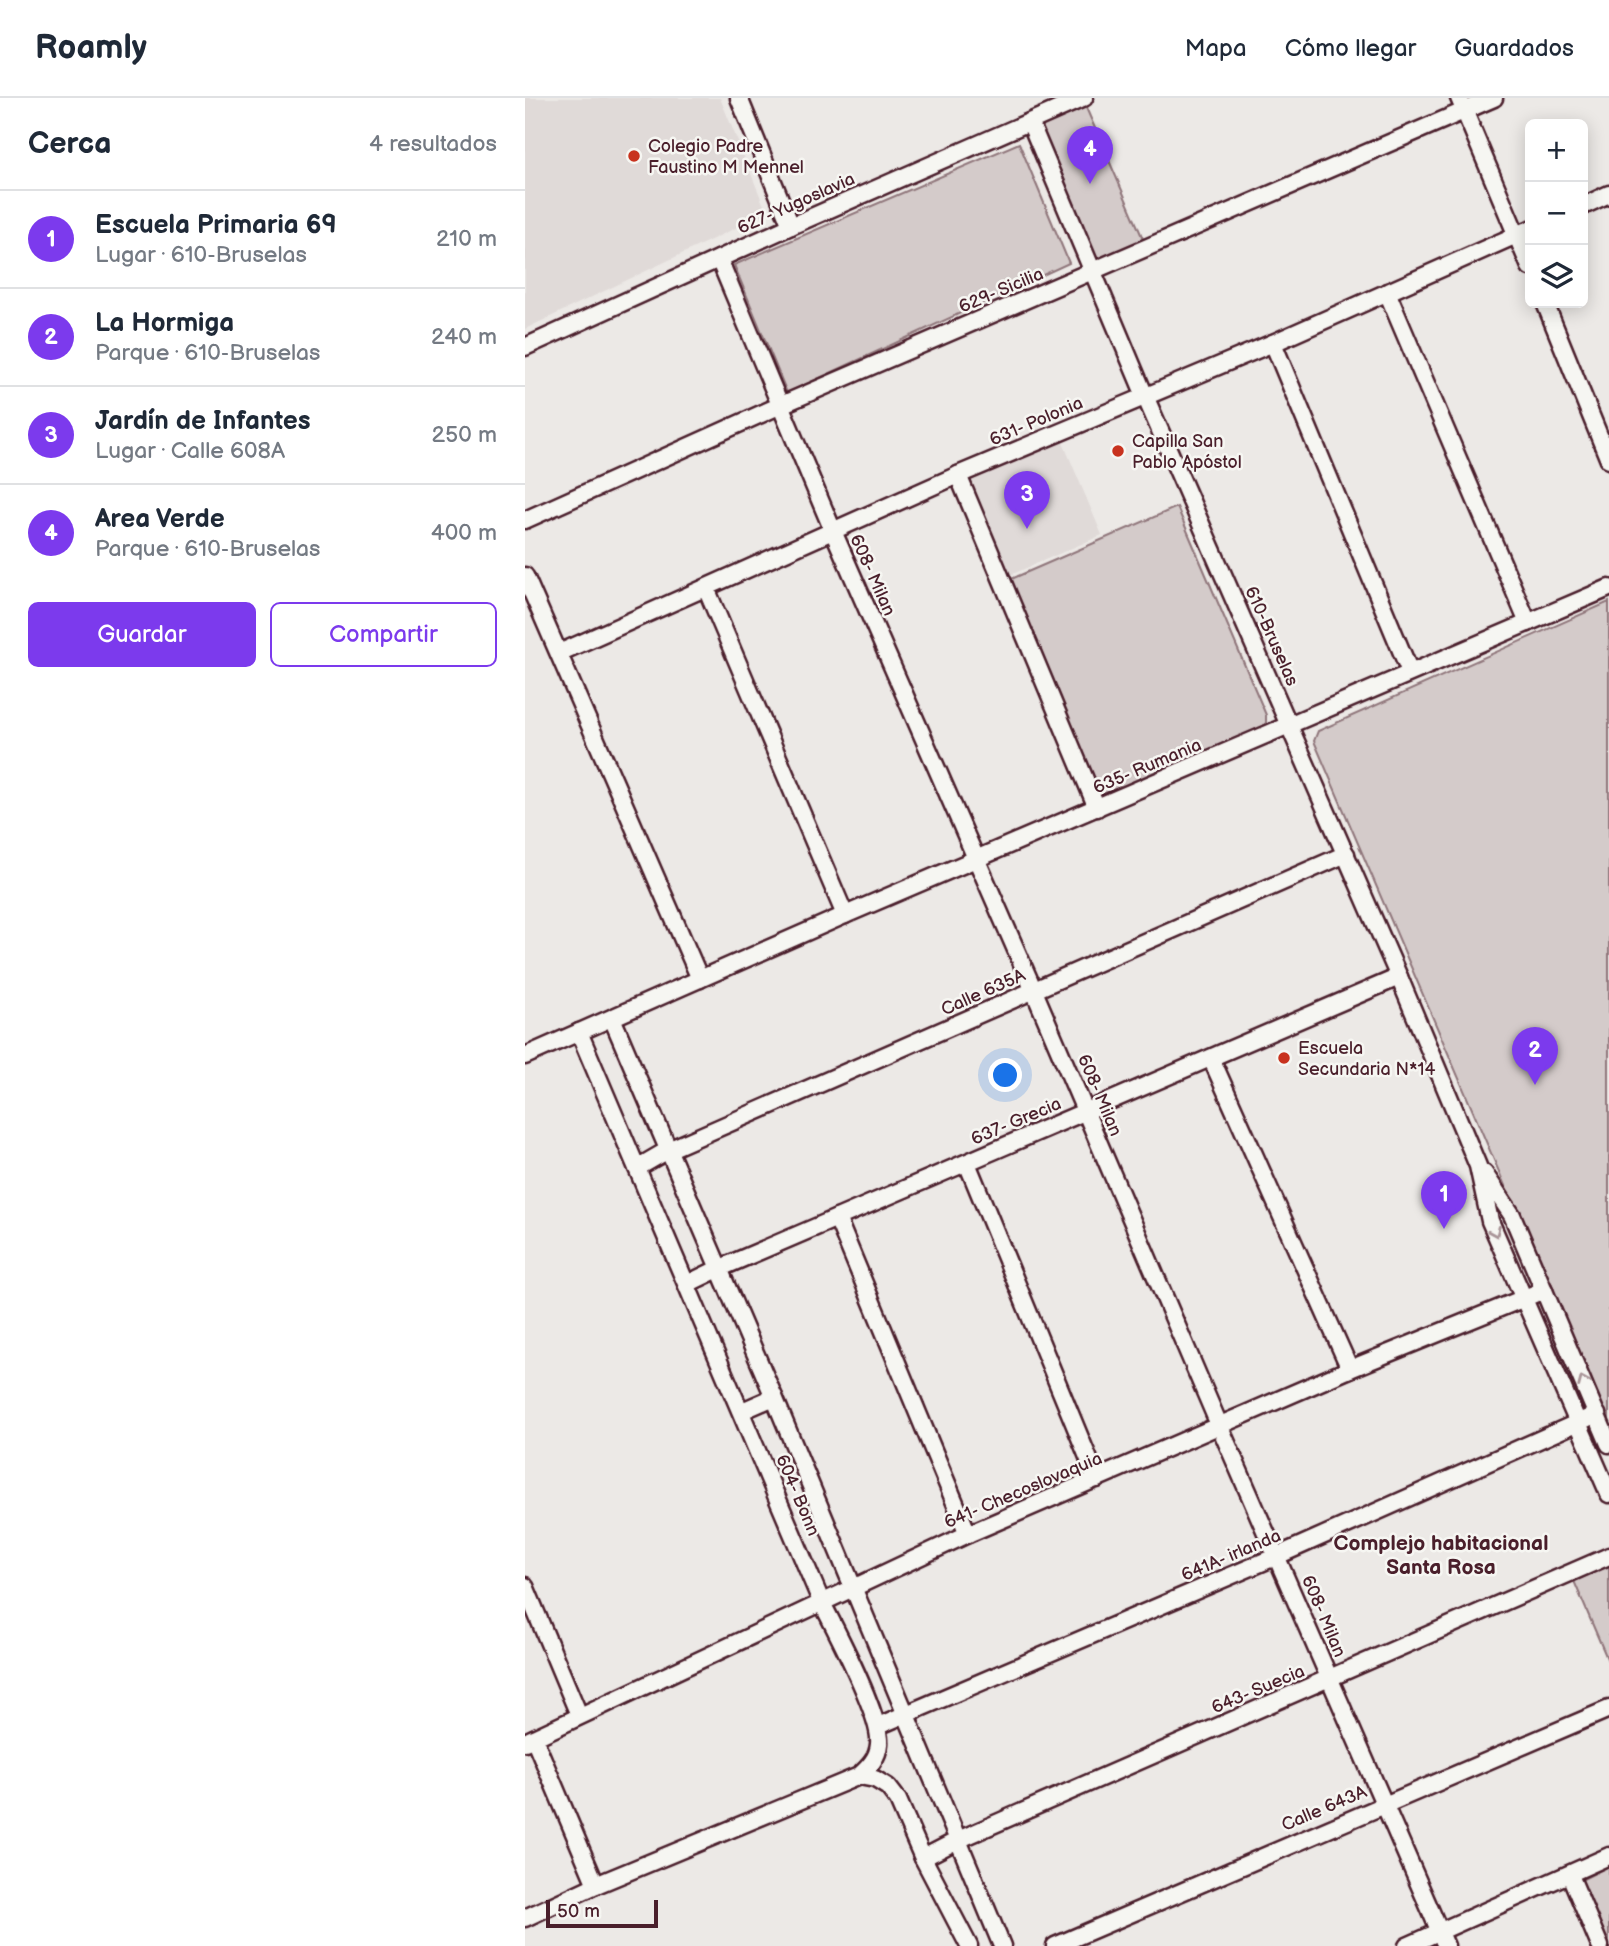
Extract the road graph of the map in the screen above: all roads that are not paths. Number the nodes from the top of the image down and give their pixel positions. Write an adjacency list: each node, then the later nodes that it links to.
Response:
1 (739, 98): 8 (street)
2 (1084, 98): 5 (street, 627- Yugoslavia)
3 (1494, 98): 4 (street, 629- Sicilia)
4 (1462, 104): 9 (street); 11 (street, 629- Sicilia)
5 (1030, 122): 8 (street, 627- Yugoslavia); 11 (street, 610-Bruselas)
6 (1609, 194): 7 (street)
7 (1588, 204)
8 (791, 226): 10 (street, 627- Yugoslavia)
9 (1524, 232): 12 (street, 631- Polonia)
10 (719, 259): 15 (street, 627- Yugoslavia); 17 (street, 608- Milan)
11 (1094, 272): 16 (street, 610-Bruselas); 17 (street, 629- Sicilia)
12 (1387, 292): 14 (street, 631- Polonia); 25 (street)
13 (1547, 308): 18 (street)
14 (1273, 343): 16 (street, 631- Polonia); 27 (street)
15 (525, 347)
16 (1145, 396): 19 (street, 631- Polonia); 28 (street, 610-Bruselas)
17 (781, 405): 20 (street, 629- Sicilia); 21 (street, 608- Milan)
18 (1609, 460)
19 (957, 475): 21 (street, 631- Polonia); 29 (street)
20 (525, 520)
21 (833, 531): 23 (street, 631- Polonia); 31 (street, 608- Milan)
22 (525, 576): 26 (street)
23 (706, 588): 26 (street, 631- Polonia); 32 (street)
24 (1609, 588): 25 (street, 635- Rumania)
25 (1528, 623): 27 (street, 635- Rumania)
26 (559, 653): 34 (street)
27 (1410, 673): 28 (street, 635- Rumania)
28 (1291, 726): 29 (street, 635- Rumania); 30 (street, 610-Bruselas)
29 (1097, 808): 31 (street, 635- Rumania)
30 (1346, 854): 33 (street, 610-Bruselas); 35 (street, Calle 635A)
31 (976, 859): 32 (street, 635- Rumania); 35 (street, 608- Milan)
32 (845, 915): 34 (street, 635- Rumania)
33 (1399, 977): 39 (street, 637- Grecia); 43 (street, 610-Bruselas)
34 (700, 979): 36 (street, 635- Rumania)
35 (1034, 991): 40 (street, 608- Milan); 41 (street, Calle 635A)
36 (613, 1018): 37 (street, 635- Rumania); 41 (street, 604- Bonn)
37 (579, 1032): 38 (street, 635- Rumania); 44 (street, 604- Bonn)
38 (525, 1056)
39 (1211, 1058): 40 (street, 637- Grecia); 50 (street)
40 (1086, 1111): 42 (street, 637- Grecia); 55 (street, 608- Milan)
41 (668, 1150): 44 (street, Calle 635A); 46 (street, 604- Bonn)
42 (967, 1163): 45 (street, 637- Grecia); 57 (street)
43 (1478, 1166): 48 (street, 610-Bruselas); 49 (street, 610-Bruselas, one-way to 49)
44 (637, 1168): 47 (street, 604- Bonn)
45 (837, 1218): 46 (street, 637- Grecia); 59 (street)
46 (718, 1269): 47 (street, 637- Grecia); 51 (street, 604- Bonn)
47 (688, 1284): 52 (street, 604- Bonn)
48 (1544, 1290): 49 (street, 641- Checoslovaquia); 53 (street, 610-Bruselas, one-way to 48)
49 (1524, 1299): 50 (street, 641- Checoslovaquia); 54 (street, 610-Bruselas)
50 (1350, 1369): 55 (street, 641- Checoslovaquia)
51 (774, 1397): 52 (street); 63 (street, 604- Bonn)
52 (742, 1411): 64 (street, 604- Bonn)
53 (1597, 1415): 54 (street, 641A- irlanda); 56 (street, 610-Bruselas)
54 (1578, 1423): 58 (street, 610-Bruselas); 60 (street, 641A- irlanda)
55 (1220, 1427): 57 (street, 641- Checoslovaquia); 60 (street, 608- Milan)
56 (1609, 1444)
57 (1097, 1479): 59 (street, 641- Checoslovaquia)
58 (1609, 1494)
59 (968, 1534): 63 (street, 641- Checoslovaquia)
60 (1277, 1556): 65 (street, 608- Milan); 68 (street, 641A- irlanda)
61 (1609, 1556): 65 (street, 643- Suecia)
62 (525, 1586): 67 (street)
63 (852, 1586): 64 (street, 641- Checoslovaquia); 68 (street, 604- Bonn)
64 (821, 1601): 67 (street, 641- Checoslovaquia); 69 (street, 604- Bonn)
65 (1330, 1679): 72 (street, 608- Milan); 73 (street, 643- Suecia)
66 (1609, 1709): 72 (street, Calle 643A)
67 (579, 1715): 70 (street, 641- Checoslovaquia)
68 (906, 1716): 69 (street, 641A- irlanda); 73 (street, 604- Bonn)
69 (878, 1726): 71 (street)
70 (530, 1740): 77 (street)
71 (859, 1776): 75 (street); 77 (street)
72 (1384, 1803): 79 (street, 608- Milan); 82 (street, Calle 643A)
73 (958, 1840): 75 (street, 643- Suecia); 81 (street, 604- Bonn)
74 (1609, 1856): 76 (street)
75 (923, 1858): 80 (street)
76 (1570, 1875): 79 (street); 84 (street)
77 (596, 1885): 78 (street)
78 (525, 1918)
79 (1442, 1939): 83 (street)
80 (969, 1946)
81 (1002, 1946)
82 (1055, 1946)
83 (1407, 1946)
84 (1600, 1946)

